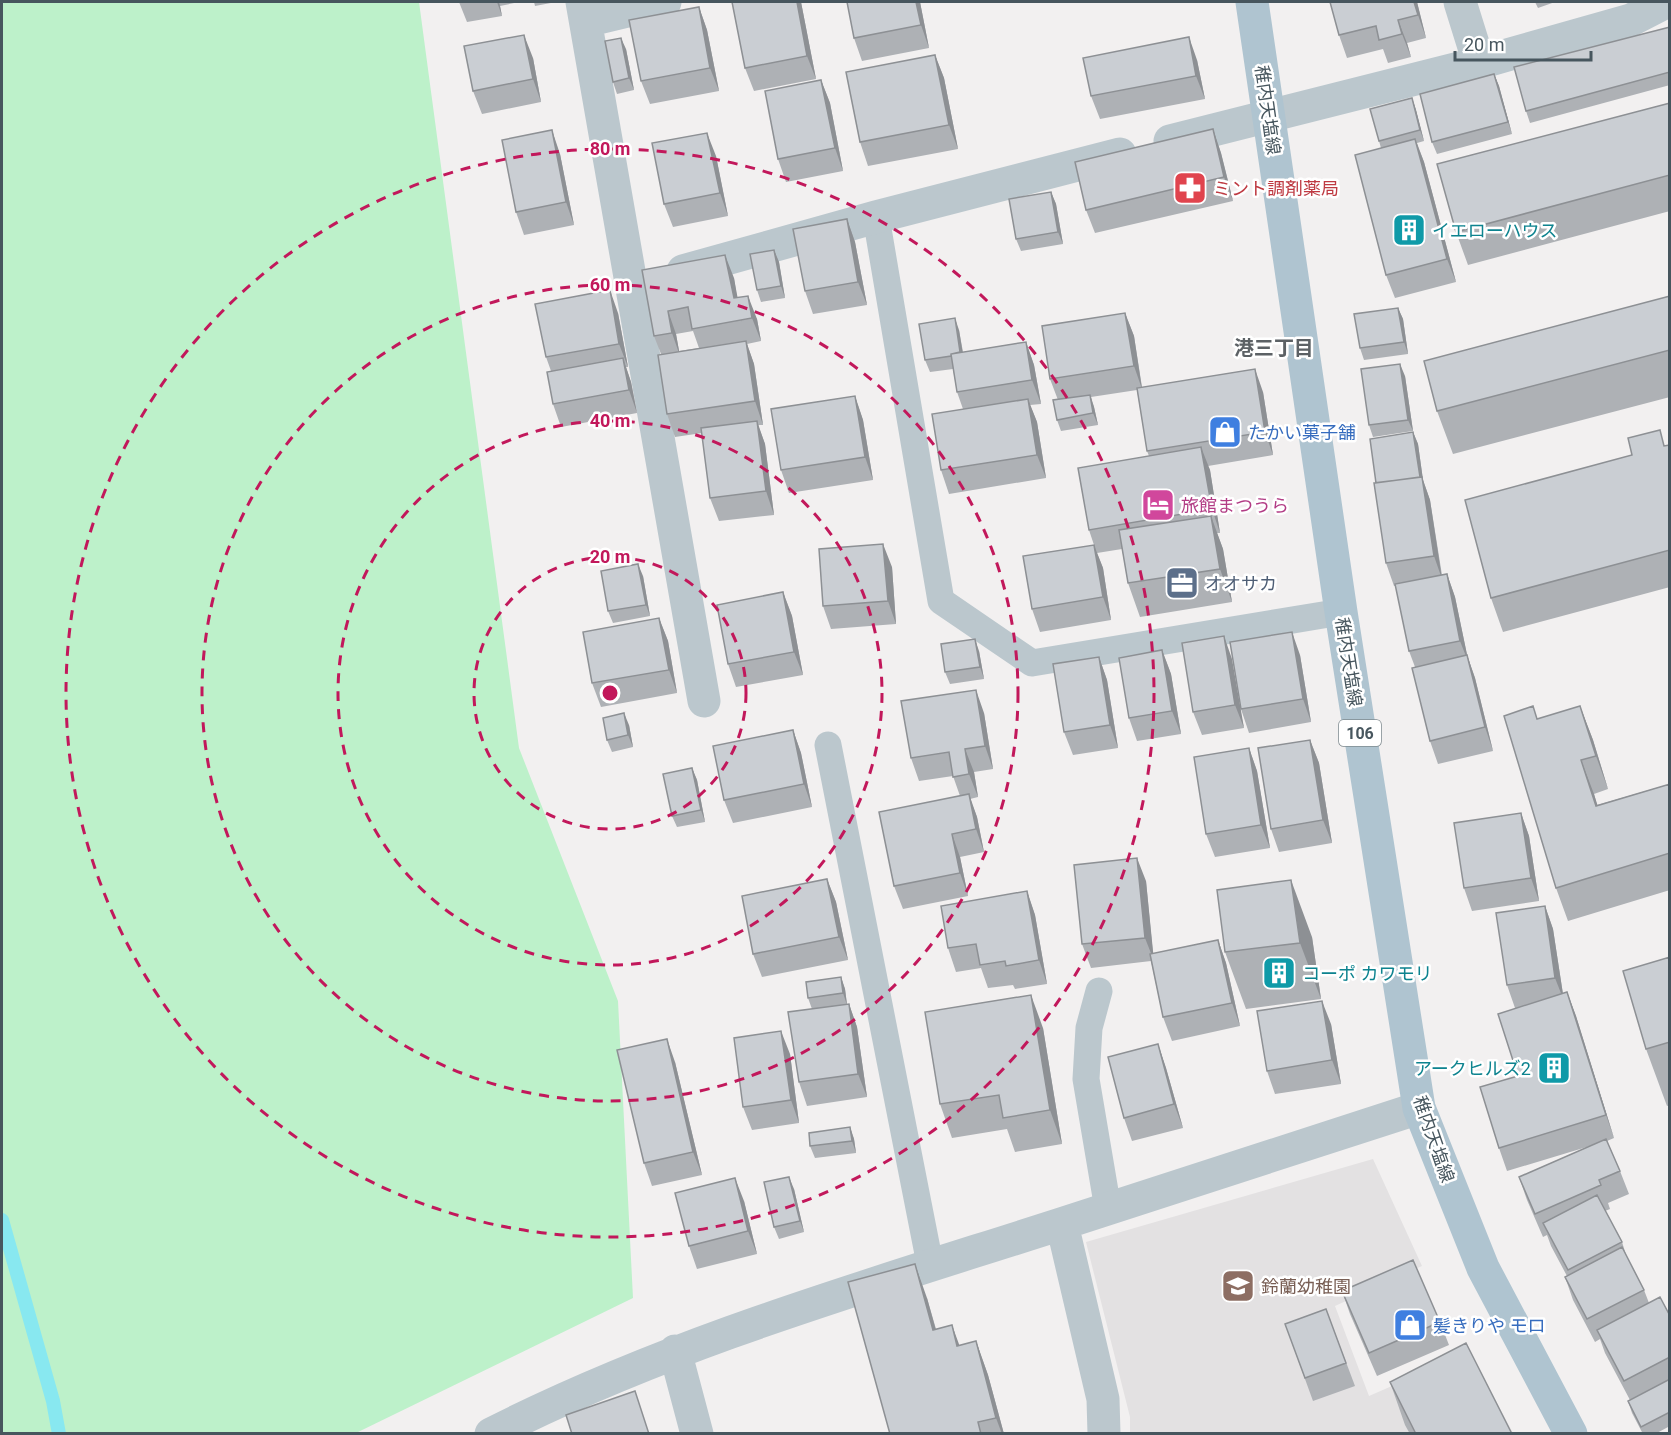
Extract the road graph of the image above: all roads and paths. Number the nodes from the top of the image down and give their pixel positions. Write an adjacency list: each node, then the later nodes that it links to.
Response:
1 (665, 2): 5 (street)
2 (1252, 2): 7 (main road, 稚内天塩線 / 106)
3 (1460, 2): 6 (street)
4 (1666, 2): 6 (street)
5 (584, 11): 9 (street)
6 (1479, 63): 7 (street)
7 (1269, 116): 8 (street); 10 (main road, 稚内天塩線 / 106)
8 (876, 217): 9 (street); 10 (lane)
9 (629, 286): 11 (street)
10 (1341, 612): 14 (main road, 稚内天塩線 / 106)
11 (704, 701)
12 (828, 745): 17 (lane)
13 (1099, 991): 15 (lane)
14 (1419, 1108): 15 (street); 22 (main road, 稚内天塩線 / 106)
15 (1107, 1209): 16 (street)
16 (1062, 1224): 17 (street); 21 (street)
17 (930, 1264): 18 (street)
18 (675, 1351): 19 (street); 20 (street)
19 (491, 1434)
20 (697, 1434)
21 (1104, 1434)
22 (1571, 1434)

